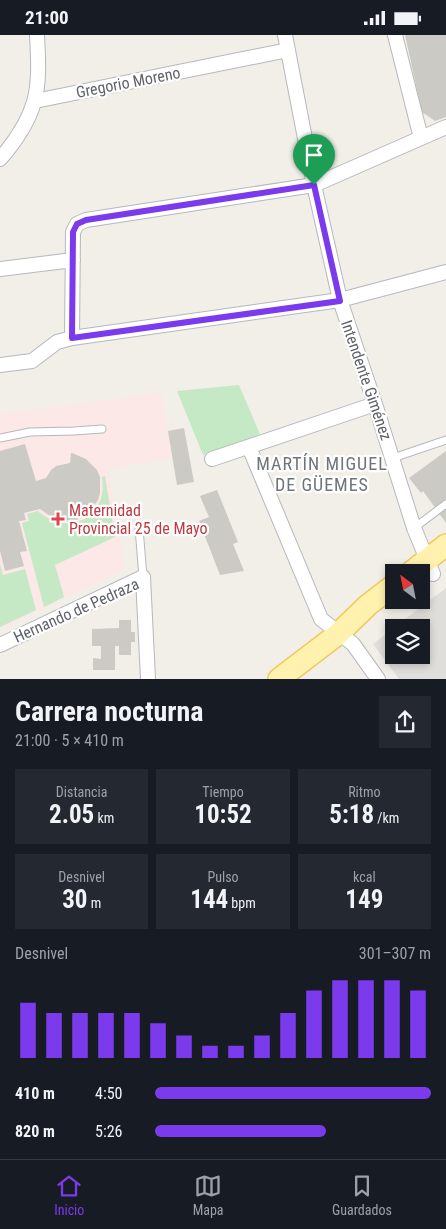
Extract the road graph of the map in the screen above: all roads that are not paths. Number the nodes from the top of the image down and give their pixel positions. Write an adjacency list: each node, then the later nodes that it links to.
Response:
1 (37, 35): 5 (street)
2 (285, 35): 4 (street, Intendente Giménez)
3 (396, 35): 7 (street)
4 (288, 51): 5 (street, Gregorio Moreno); 9 (street, Intendente Giménez)
5 (35, 101): 8 (street)
6 (446, 127): 7 (street)
7 (421, 138): 9 (street)
8 (0, 159)
9 (314, 185): 10 (street); 13 (street, Intendente Giménez)
10 (72, 260): 11 (street); 14 (street)
11 (0, 269)
12 (446, 272): 13 (street)
13 (340, 301): 14 (street); 16 (street, Intendente Giménez)
14 (72, 338): 15 (street)
15 (0, 365)
16 (375, 404): 20 (street); 21 (street, Intendente Giménez)
17 (102, 429): 18 (lane)
18 (0, 438)
19 (446, 440): 21 (lane)
20 (249, 447): 22 (street); 32 (street)
21 (393, 458): 25 (street, Intendente Giménez)
22 (212, 459)
23 (446, 504): 25 (lane)
24 (138, 528): 29 (lane)
25 (414, 528): 27 (street, Intendente Giménez)
26 (446, 545): 28 (main road)
27 (425, 564)
28 (430, 566)
29 (143, 577): 33 (street, Hernando de Pedraza); 34 (street, Hernando de Pedraza)
30 (385, 592): 32 (main road)
31 (385, 608): 32 (main road)
32 (338, 634): 35 (main road); 36 (street)
33 (0, 645)
34 (148, 679)
35 (279, 679)
36 (378, 679)

